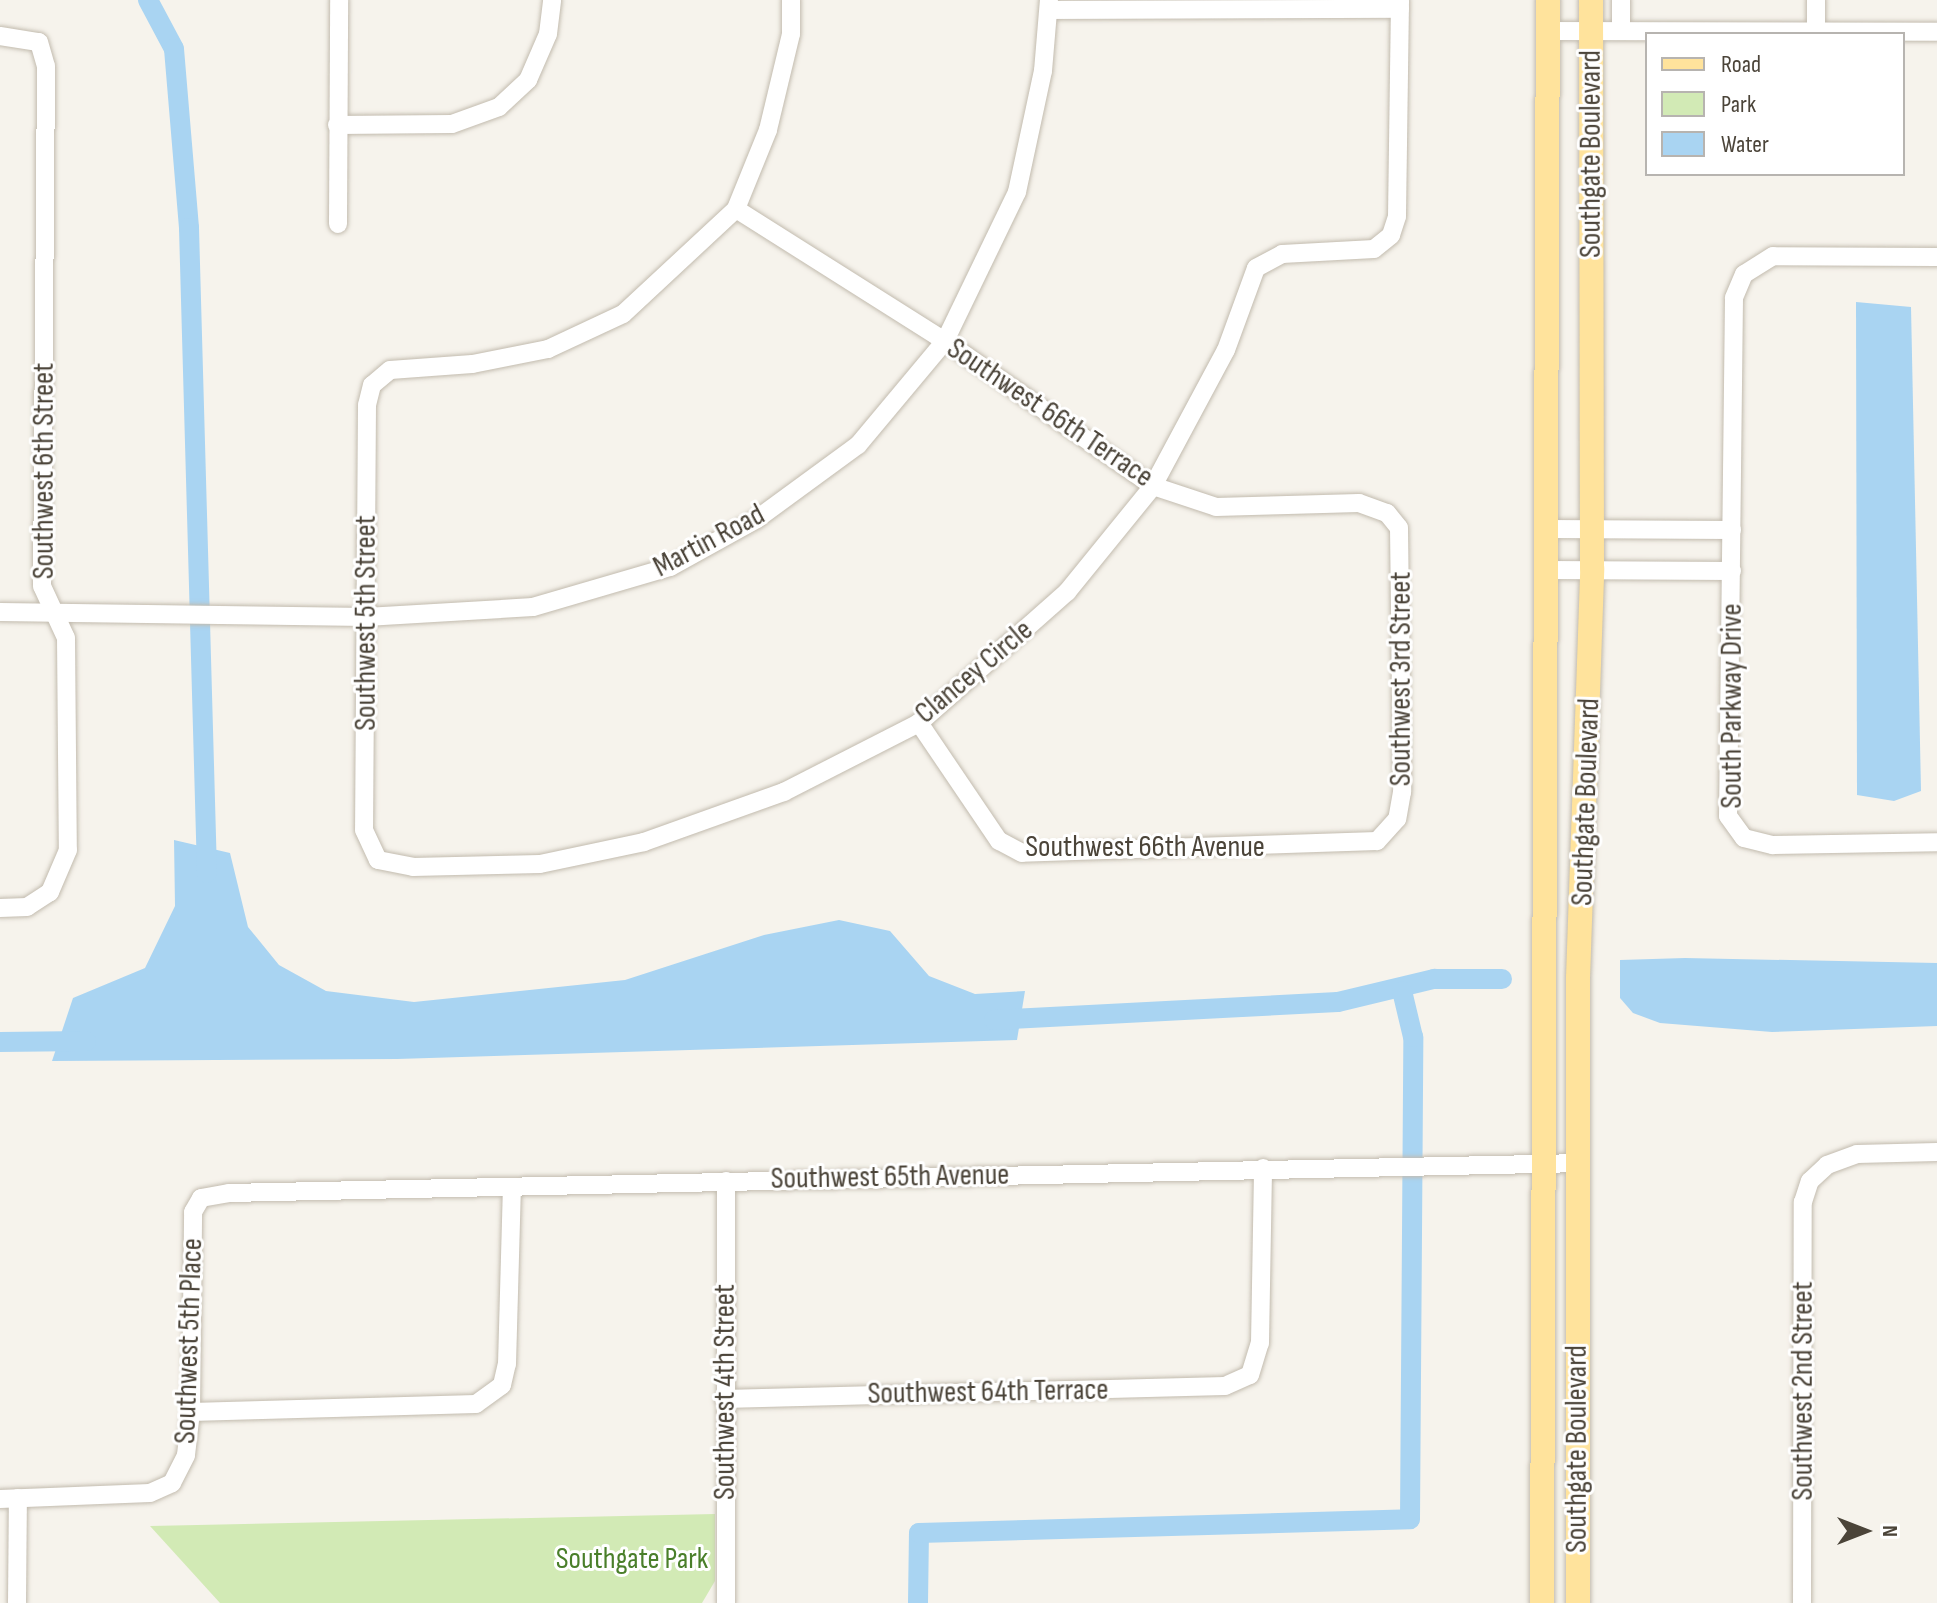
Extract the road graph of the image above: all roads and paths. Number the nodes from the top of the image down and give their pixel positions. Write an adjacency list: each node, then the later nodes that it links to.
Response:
1 (339, 0): 16 (street)
2 (552, 0): 16 (street)
3 (791, 0): 17 (street)
4 (1548, 0): 10 (main road, Southgate Boulevard)
5 (1591, 0): 11 (main road, Southgate Boulevard)
6 (1621, 0): 12 (street)
7 (1816, 0): 13 (street)
8 (1049, 5): 9 (street); 20 (street, Martin Road)
9 (1400, 5): 21 (street, Clancey Circle)
10 (1548, 31): 11 (street); 24 (main road, Southgate Boulevard)
11 (1591, 31): 12 (street); 23 (main road, Southgate Boulevard)
12 (1621, 31): 13 (street)
13 (1816, 31): 14 (street)
14 (1937, 32)
15 (0, 36): 30 (street, Southwest 6th Street)
16 (337, 125): 18 (street)
17 (736, 209): 20 (street, Southwest 66th Terrace); 31 (street, Southwest 5th Street)
18 (338, 224)
19 (1937, 257): 25 (street, South Parkway Drive)
20 (945, 341): 21 (street, Southwest 66th Terrace); 31 (street, Martin Road)
21 (1153, 486): 22 (street, Southwest 66th Terrace); 32 (street, Clancey Circle)
22 (1394, 519): 33 (street, Southwest 3rd Street)
23 (1592, 527): 24 (street); 25 (street); 26 (main road, Southgate Boulevard)
24 (1548, 529): 27 (main road, Southgate Boulevard)
25 (1732, 530): 28 (street, South Parkway Drive)
26 (1592, 568): 27 (street, South Parkway Drive); 28 (street, South Parkway Drive); 39 (main road, Southgate Boulevard)
27 (1548, 570): 38 (main road, Southgate Boulevard)
28 (1732, 571): 34 (street, South Parkway Drive)
29 (0, 612): 30 (street, Martin Road)
30 (50, 612): 31 (street, Martin Road); 36 (street, Southwest 6th Street)
31 (366, 617): 35 (street, Southwest 5th Street)
32 (919, 723): 33 (street, Southwest 66th Avenue); 35 (street, Clancey Circle)
33 (1384, 836)
34 (1937, 842)
35 (378, 860)
36 (0, 908)
37 (1937, 1152): 51 (street, Southwest 2nd Street)
38 (1544, 1163): 39 (street, Southwest 65th Avenue); 40 (street, Southwest 65th Avenue); 49 (main road, Southgate Boulevard)
39 (1579, 1163): 50 (main road, Southgate Boulevard)
40 (1263, 1168): 41 (street, Southwest 65th Avenue); 44 (street, Southwest 64th Terrace)
41 (726, 1181): 42 (street, Southwest 65th Avenue); 44 (street, Southwest 4th Street)
42 (512, 1189): 43 (street, Southwest 65th Avenue); 45 (street)
43 (201, 1198): 45 (street, Southwest 5th Place)
44 (724, 1399): 48 (street, Southwest 4th Street)
45 (191, 1412): 46 (street, Southwest 5th Place)
46 (9, 1498): 47 (street)
47 (17, 1603)
48 (726, 1603)
49 (1542, 1603)
50 (1578, 1603)
51 (1802, 1603)

